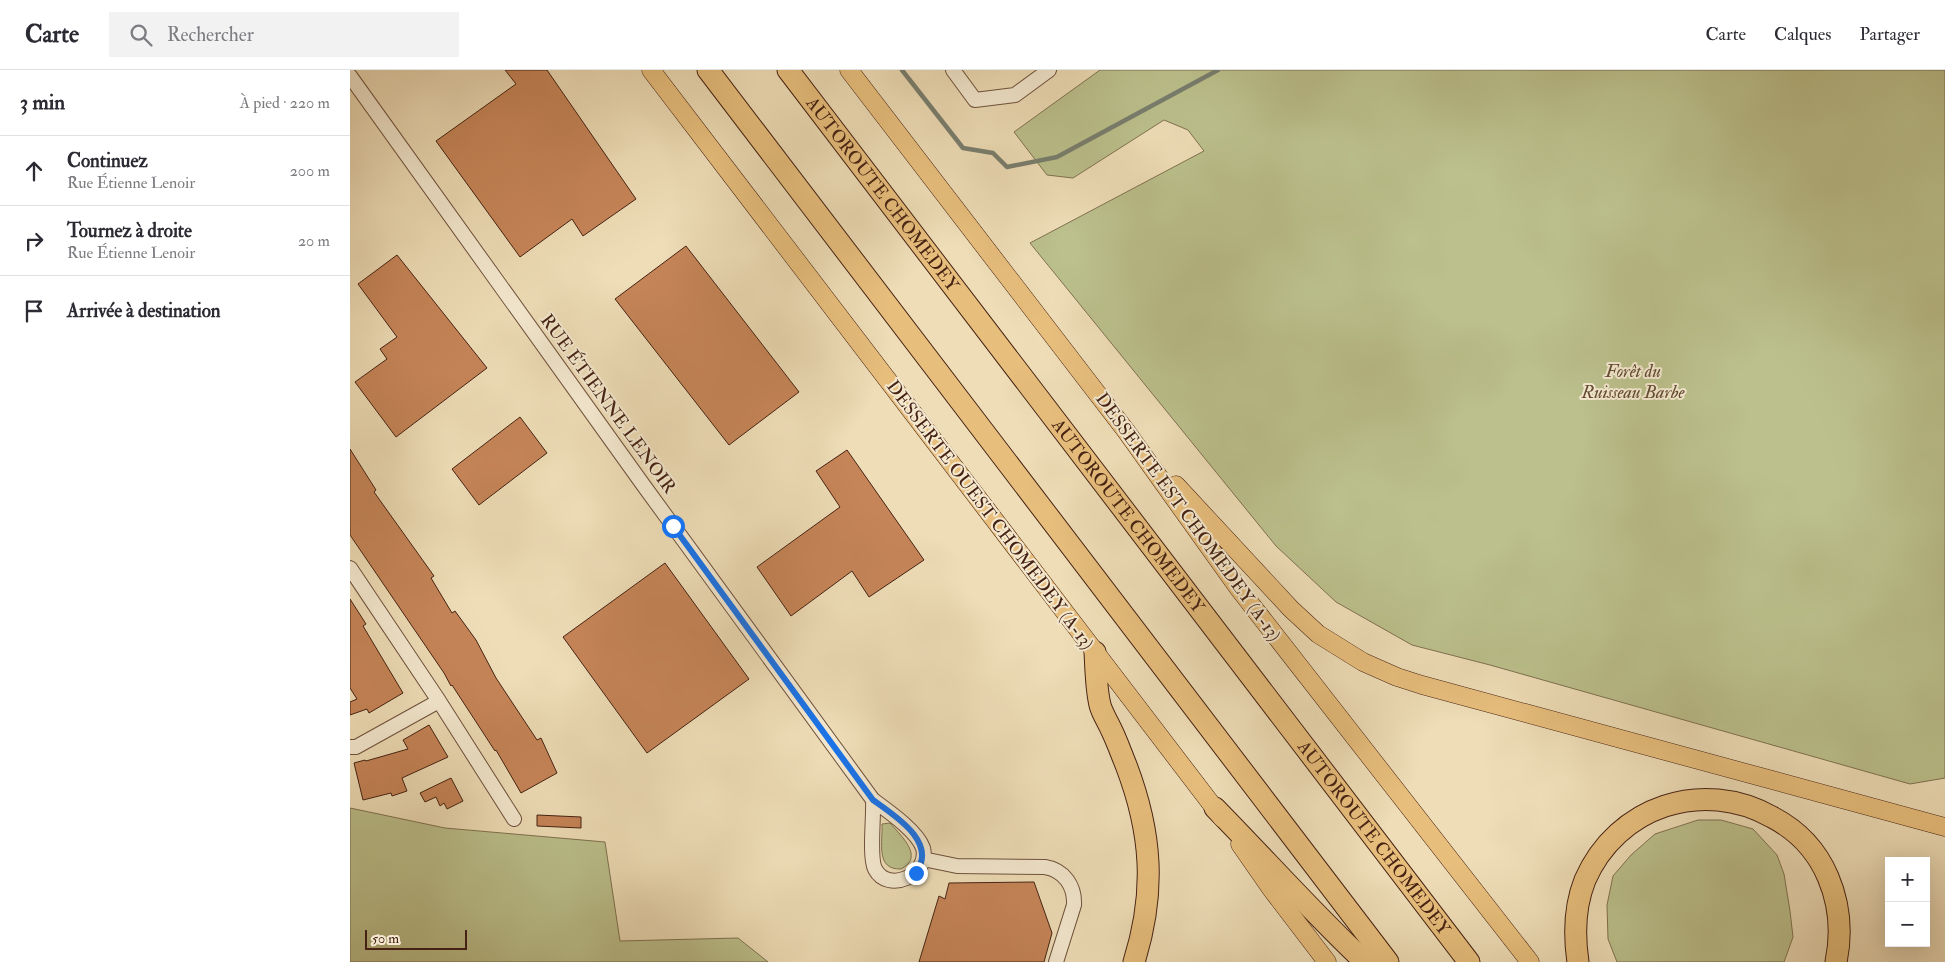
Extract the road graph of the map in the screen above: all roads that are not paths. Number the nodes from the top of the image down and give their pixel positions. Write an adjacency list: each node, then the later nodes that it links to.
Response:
1 (651, 70): 10 (main road, DESSERTE OUEST CHOMEDEY (A-13))
2 (708, 70): 22 (highway)
3 (788, 70): 23 (highway, AUTOROUTE CHOMEDEY)
4 (849, 70): 8 (main road, DESSERTE EST CHOMEDEY (A-13))
5 (953, 70): 6 (street)
6 (1049, 70)
7 (350, 76): 13 (street, RUE ÉTIENNE LENOIR)
8 (1126, 431): 16 (main road); 24 (main road, DESSERTE EST CHOMEDEY (A-13))
9 (350, 568): 11 (street)
10 (1095, 652): 14 (main road, DESSERTE OUEST CHOMEDEY (A-13)); 19 (highway)
11 (439, 701): 12 (street); 15 (street)
12 (350, 746)
13 (873, 800): 17 (street, RUE ÉTIENNE LENOIR); 17 (street)
14 (1215, 808): 20 (main road, DESSERTE OUEST CHOMEDEY (A-13)); 21 (highway)
15 (514, 820)
16 (1945, 827)
17 (923, 859): 18 (street)
18 (1056, 962)
19 (1134, 962)
20 (1327, 962)
21 (1365, 962)
22 (1388, 962)
23 (1469, 962)
24 (1530, 962)
25 (1578, 962): 26 (highway)
26 (1836, 962)

